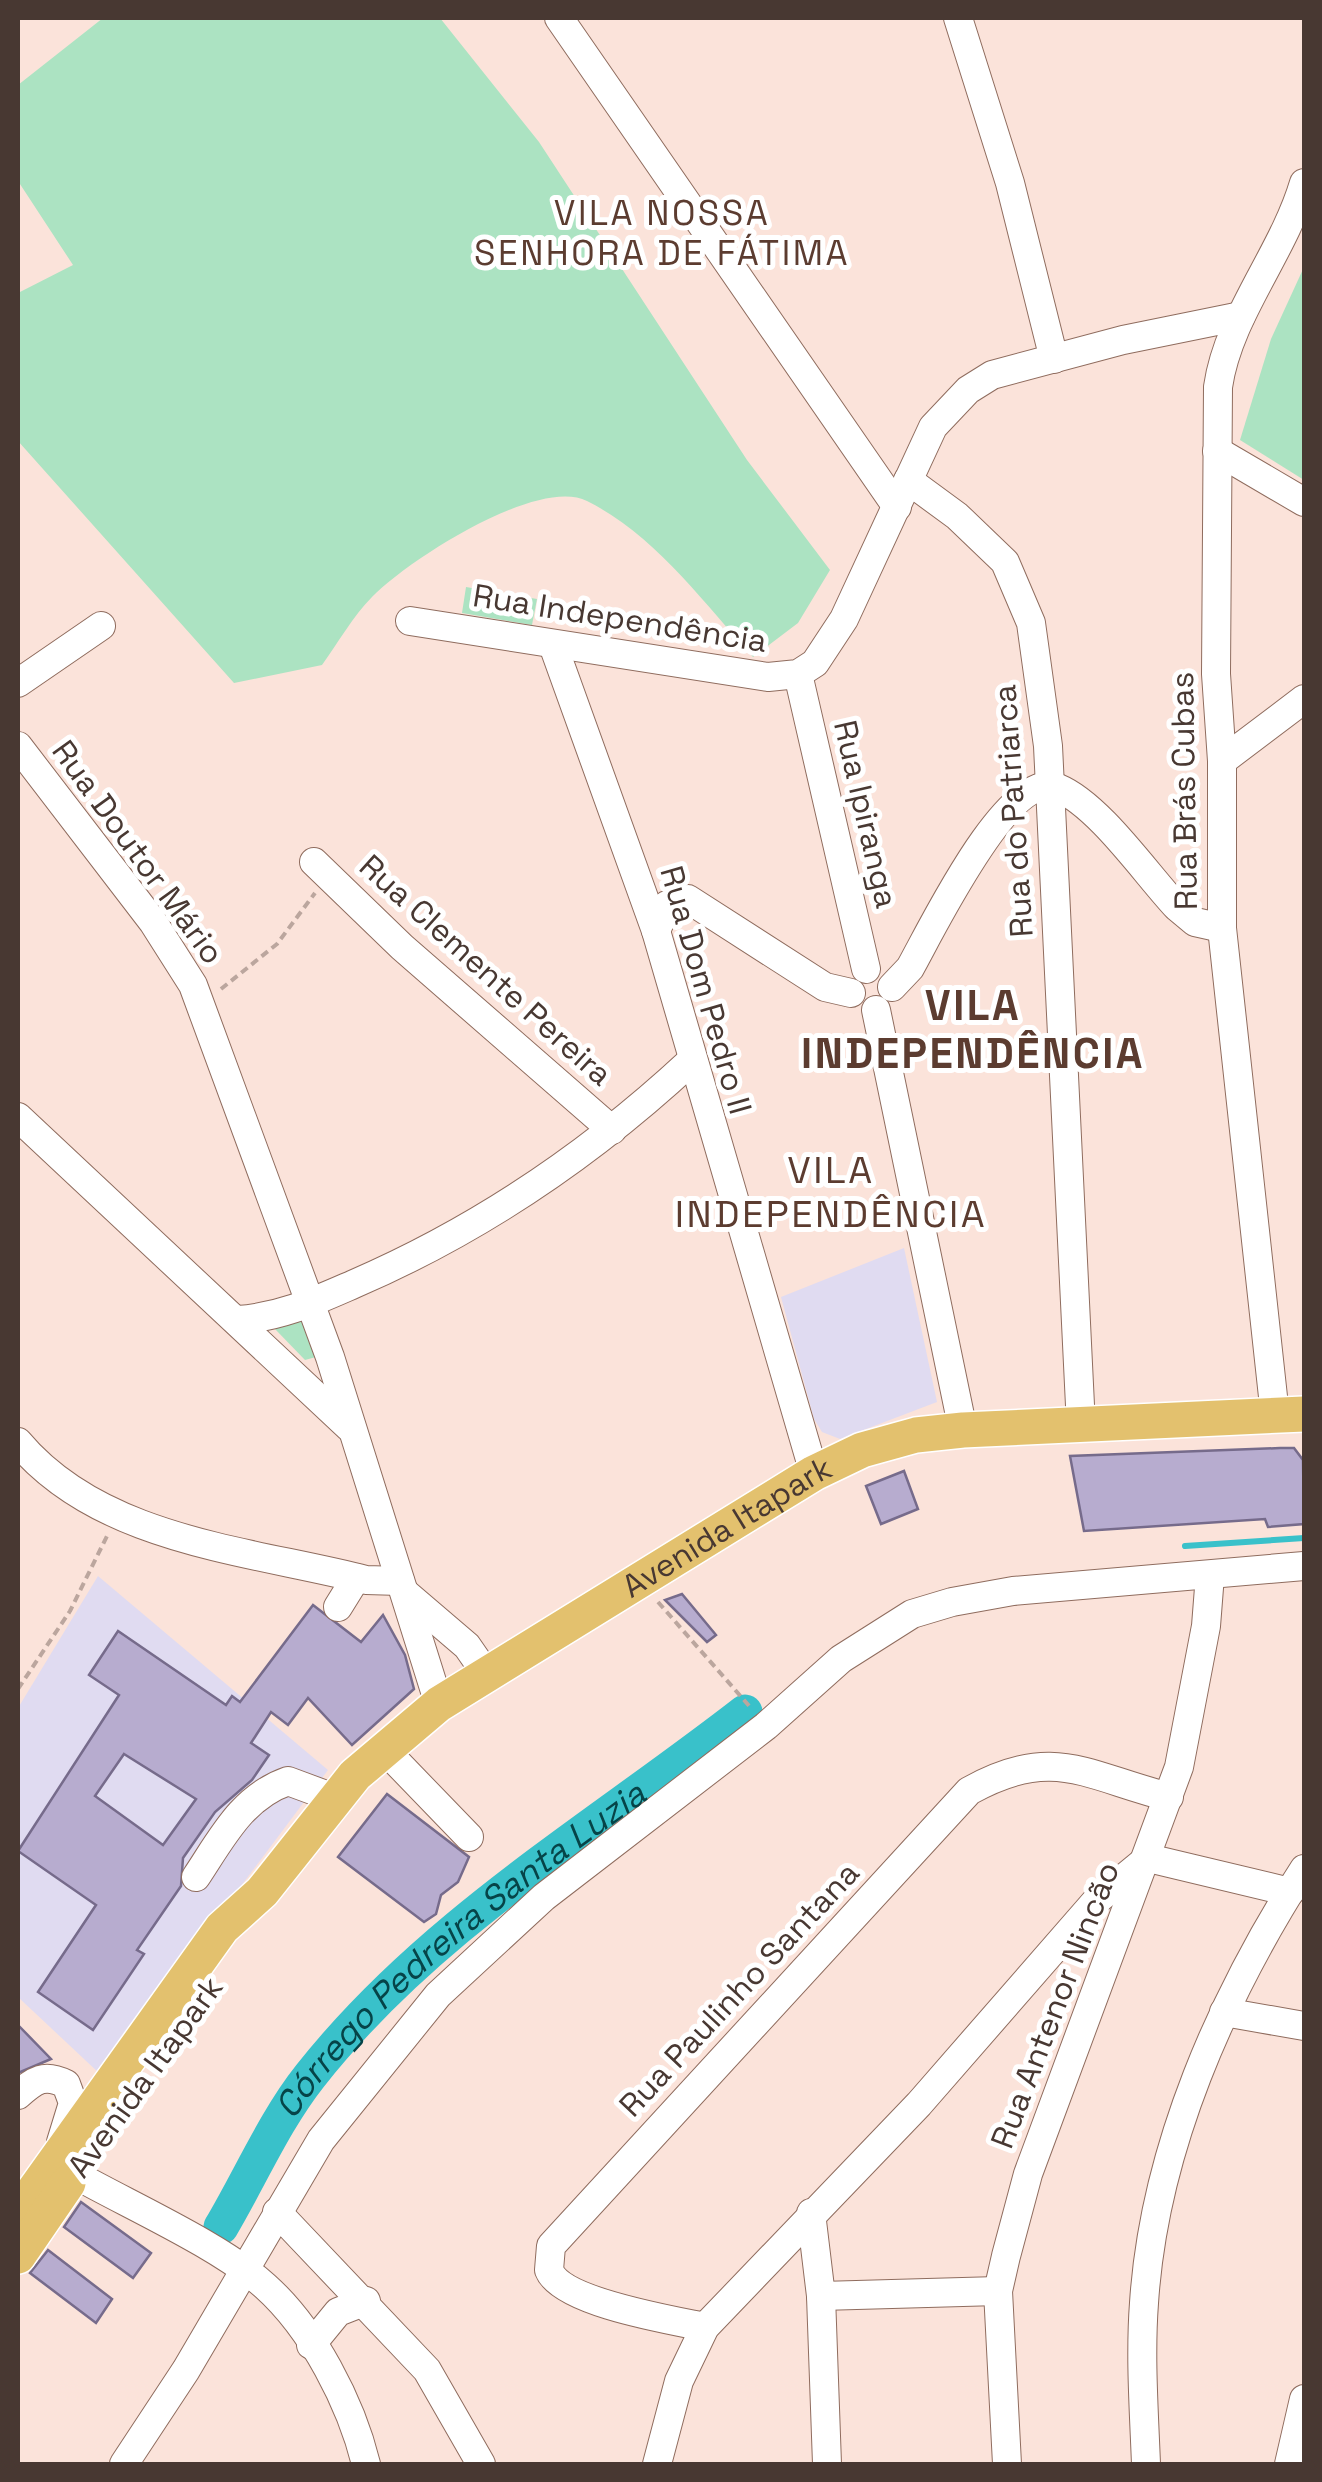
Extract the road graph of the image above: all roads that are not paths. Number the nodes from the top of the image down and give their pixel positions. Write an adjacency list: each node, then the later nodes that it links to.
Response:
1 (559, 18): 9 (street)
2 (958, 18): 5 (street)
3 (1304, 182): 4 (street, Rua Brás Cubas)
4 (1241, 316): 5 (street, Rua Independência); 6 (street, Rua Brás Cubas)
5 (1054, 359): 7 (street, Rua Independência)
6 (1217, 452): 8 (street); 17 (street, Rua Brás Cubas)
7 (908, 480): 9 (street, Rua Independência); 18 (street, Rua do Patriarca)
8 (1304, 502)
9 (897, 508): 13 (street, Rua Independência)
10 (410, 622): 12 (street, Rua Independência)
11 (100, 626): 14 (street)
12 (553, 645): 13 (street, Rua Independência); 21 (street, Rua Dom Pedro II)
13 (798, 674): 22 (street, Rua Ipiranga)
14 (18, 683)
15 (1304, 699): 17 (street)
16 (18, 746): 27 (street, Rua Doutor Mário)
17 (1222, 761): 20 (street, Rua Brás Cubas)
18 (1050, 785): 20 (street); 23 (street); 34 (street, Rua do Patriarca)
19 (320, 868): 26 (street, Rua Clemente Pereira)
20 (1222, 928): 33 (street, Rua Brás Cubas)
21 (656, 931): 22 (street); 24 (street, Rua Dom Pedro II)
22 (858, 981): 23 (street); 23 (street)
23 (884, 998): 36 (street)
24 (691, 1061): 26 (street); 38 (street, Rua Dom Pedro II)
25 (18, 1117): 29 (street)
26 (612, 1130): 27 (street)
27 (311, 1302): 28 (street); 31 (street, Rua Doutor Mário)
28 (273, 1318): 29 (street); 30 (street)
29 (238, 1320): 30 (street)
30 (269, 1348): 32 (street)
31 (330, 1357): 32 (street); 35 (street, Rua Doutor Mário)
32 (299, 1377): 35 (street)
33 (1290, 1414): 34 (main road, Avenida Itapark)
34 (1081, 1426): 36 (main road, Avenida Itapark)
35 (350, 1428): 42 (street, Rua Doutor Mário)
36 (963, 1430): 38 (main road, Avenida Itapark)
37 (18, 1442): 40 (street)
38 (814, 1473): 44 (main road, Avenida Itapark)
39 (1304, 1566): 41 (street)
40 (343, 1574): 42 (street); 43 (street)
41 (1210, 1574): 48 (street, Rua Antenor Nincão); 57 (street)
42 (399, 1576): 44 (street); 45 (street, Rua Doutor Mário)
43 (338, 1608)
44 (485, 1672): 45 (main road, Avenida Itapark)
45 (440, 1704): 46 (main road, Avenida Itapark)
46 (383, 1748): 47 (main road, Avenida Itapark); 49 (street)
47 (334, 1798): 51 (street); 56 (main road, Avenida Itapark)
48 (1169, 1798): 50 (street, Rua Antenor Nincão); 65 (street, Rua Paulinho Santana)
49 (469, 1837)
50 (1148, 1858): 52 (street); 58 (street); 62 (street, Rua Antenor Nincão)
51 (196, 1877)
52 (1297, 1880): 53 (street)
53 (1224, 2012): 54 (street); 75 (street)
54 (1304, 2026)
55 (18, 2095): 56 (street)
56 (67, 2164): 59 (main road, Avenida Itapark); 60 (main road, Avenida Itapark); 61 (street)
57 (278, 2212): 61 (street); 64 (street)
58 (811, 2212): 63 (street); 65 (street)
59 (18, 2213)
60 (18, 2256)
61 (244, 2270): 66 (street); 69 (street)
62 (998, 2292): 63 (street); 74 (street, Rua Antenor Nincão)
63 (821, 2296): 73 (street)
64 (366, 2301): 66 (street); 71 (street)
65 (705, 2327): 72 (street)
66 (312, 2345): 70 (street)
67 (1304, 2398): 68 (street)
68 (1297, 2446)
69 (126, 2464)
70 (366, 2464)
71 (481, 2464)
72 (657, 2464)
73 (827, 2464)
74 (1007, 2464)
75 (1146, 2464)

